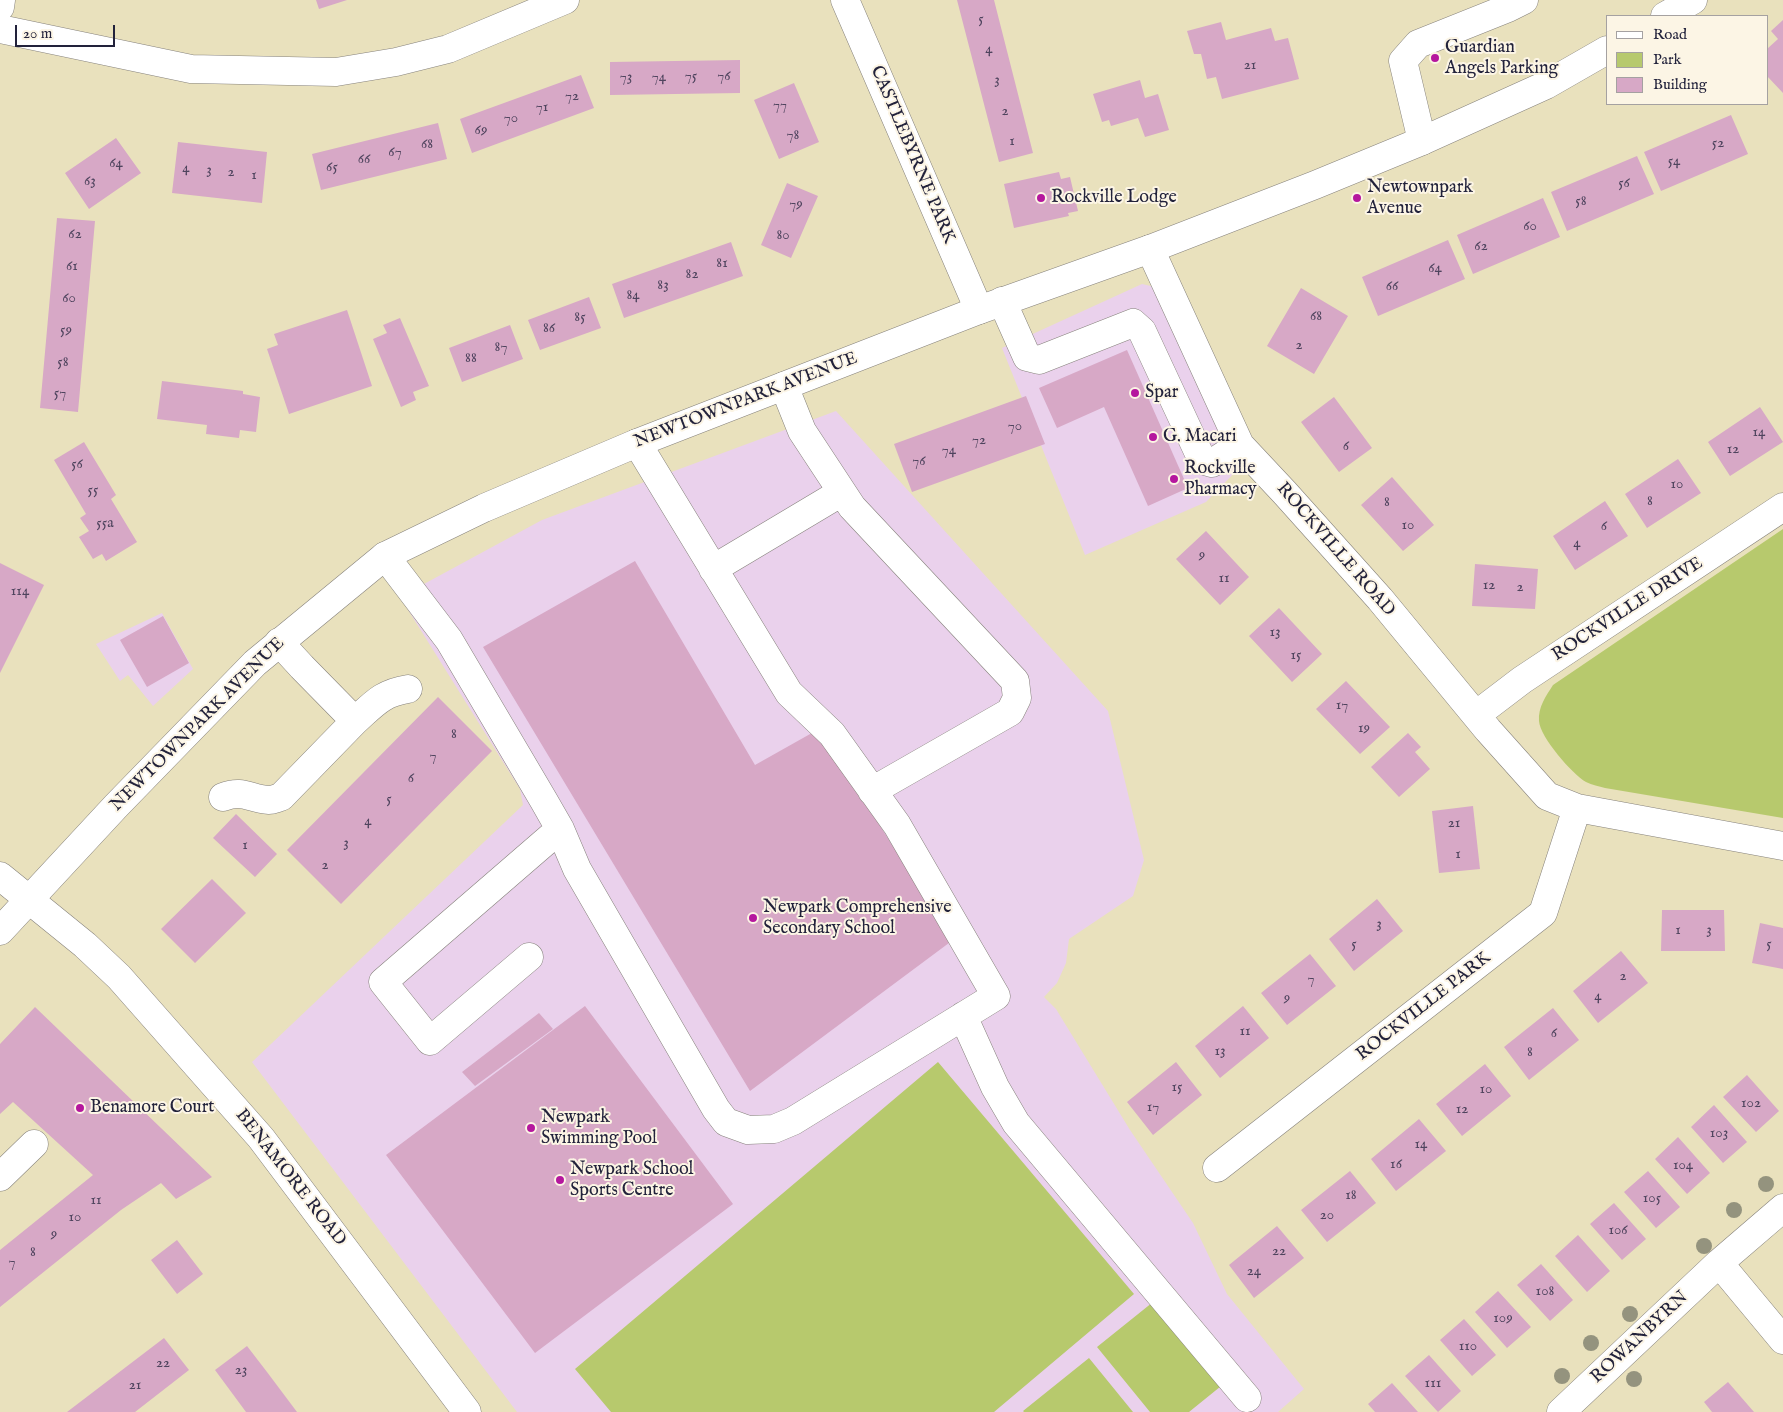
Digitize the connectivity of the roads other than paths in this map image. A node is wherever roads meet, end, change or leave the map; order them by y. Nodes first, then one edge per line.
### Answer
1 (1, 0) edge
2 (565, 0) edge
3 (845, 0) edge
4 (1524, 0) edge
5 (1693, 0) edge
6 (0, 6) edge
7 (1667, 15) edge
8 (0, 29) edge
9 (1606, 51) edge
10 (1422, 141) junction
11 (1150, 249) junction
12 (991, 305) junction
13 (784, 386) junction
14 (637, 443) junction
15 (1240, 445) junction
16 (842, 492) junction
17 (1783, 507) edge
18 (385, 556) junction
19 (713, 569) junction
20 (279, 642) junction
21 (408, 689) dead end
22 (1476, 715) junction
23 (356, 721) junction
24 (872, 791) junction
25 (223, 797) dead end
26 (1577, 808) junction
27 (560, 829) junction
28 (1783, 846) edge
29 (0, 876) edge
30 (29, 899) junction
31 (0, 931) edge
32 (529, 957) dead end
33 (963, 1016) junction
34 (34, 1144) dead end
35 (1217, 1168) dead end
36 (0, 1177) edge
37 (1783, 1208) edge
38 (1719, 1263) junction
39 (1783, 1340) edge
40 (1247, 1398) dead end
41 (467, 1412) edge
42 (1561, 1412) edge

1 - 6 street
2 - 8 street
3 - 12 street, CASTLEBYRNE PARK
4 - 10 street
5 - 7 street
9 - 10 street, NEWTOWNPARK AVENUE
10 - 11 street, NEWTOWNPARK AVENUE
11 - 12 street, NEWTOWNPARK AVENUE
11 - 15 street, ROCKVILLE ROAD
12 - 13 street, NEWTOWNPARK AVENUE
12 - 15 street, CASTLEBYRNE PARK
13 - 14 street, NEWTOWNPARK AVENUE
13 - 16 street
14 - 18 street, NEWTOWNPARK AVENUE
14 - 19 street
15 - 22 street, ROCKVILLE ROAD
16 - 19 street
16 - 24 street
17 - 22 street, ROCKVILLE DRIVE
18 - 20 street, NEWTOWNPARK AVENUE
18 - 27 street
19 - 24 street
20 - 23 street
20 - 30 street, NEWTOWNPARK AVENUE
21 - 23 street
22 - 26 street, ROCKVILLE ROAD
23 - 25 street
24 - 33 street
26 - 28 street, ROCKVILLE ROAD
26 - 35 street, ROCKVILLE PARK
27 - 32 street
27 - 33 street
29 - 30 street, BENAMORE ROAD
30 - 31 street, NEWTOWNPARK AVENUE
30 - 41 street, BENAMORE ROAD
33 - 40 street
34 - 36 street
37 - 38 street, ROWANBYRN
38 - 39 street
38 - 42 street, ROWANBYRN

